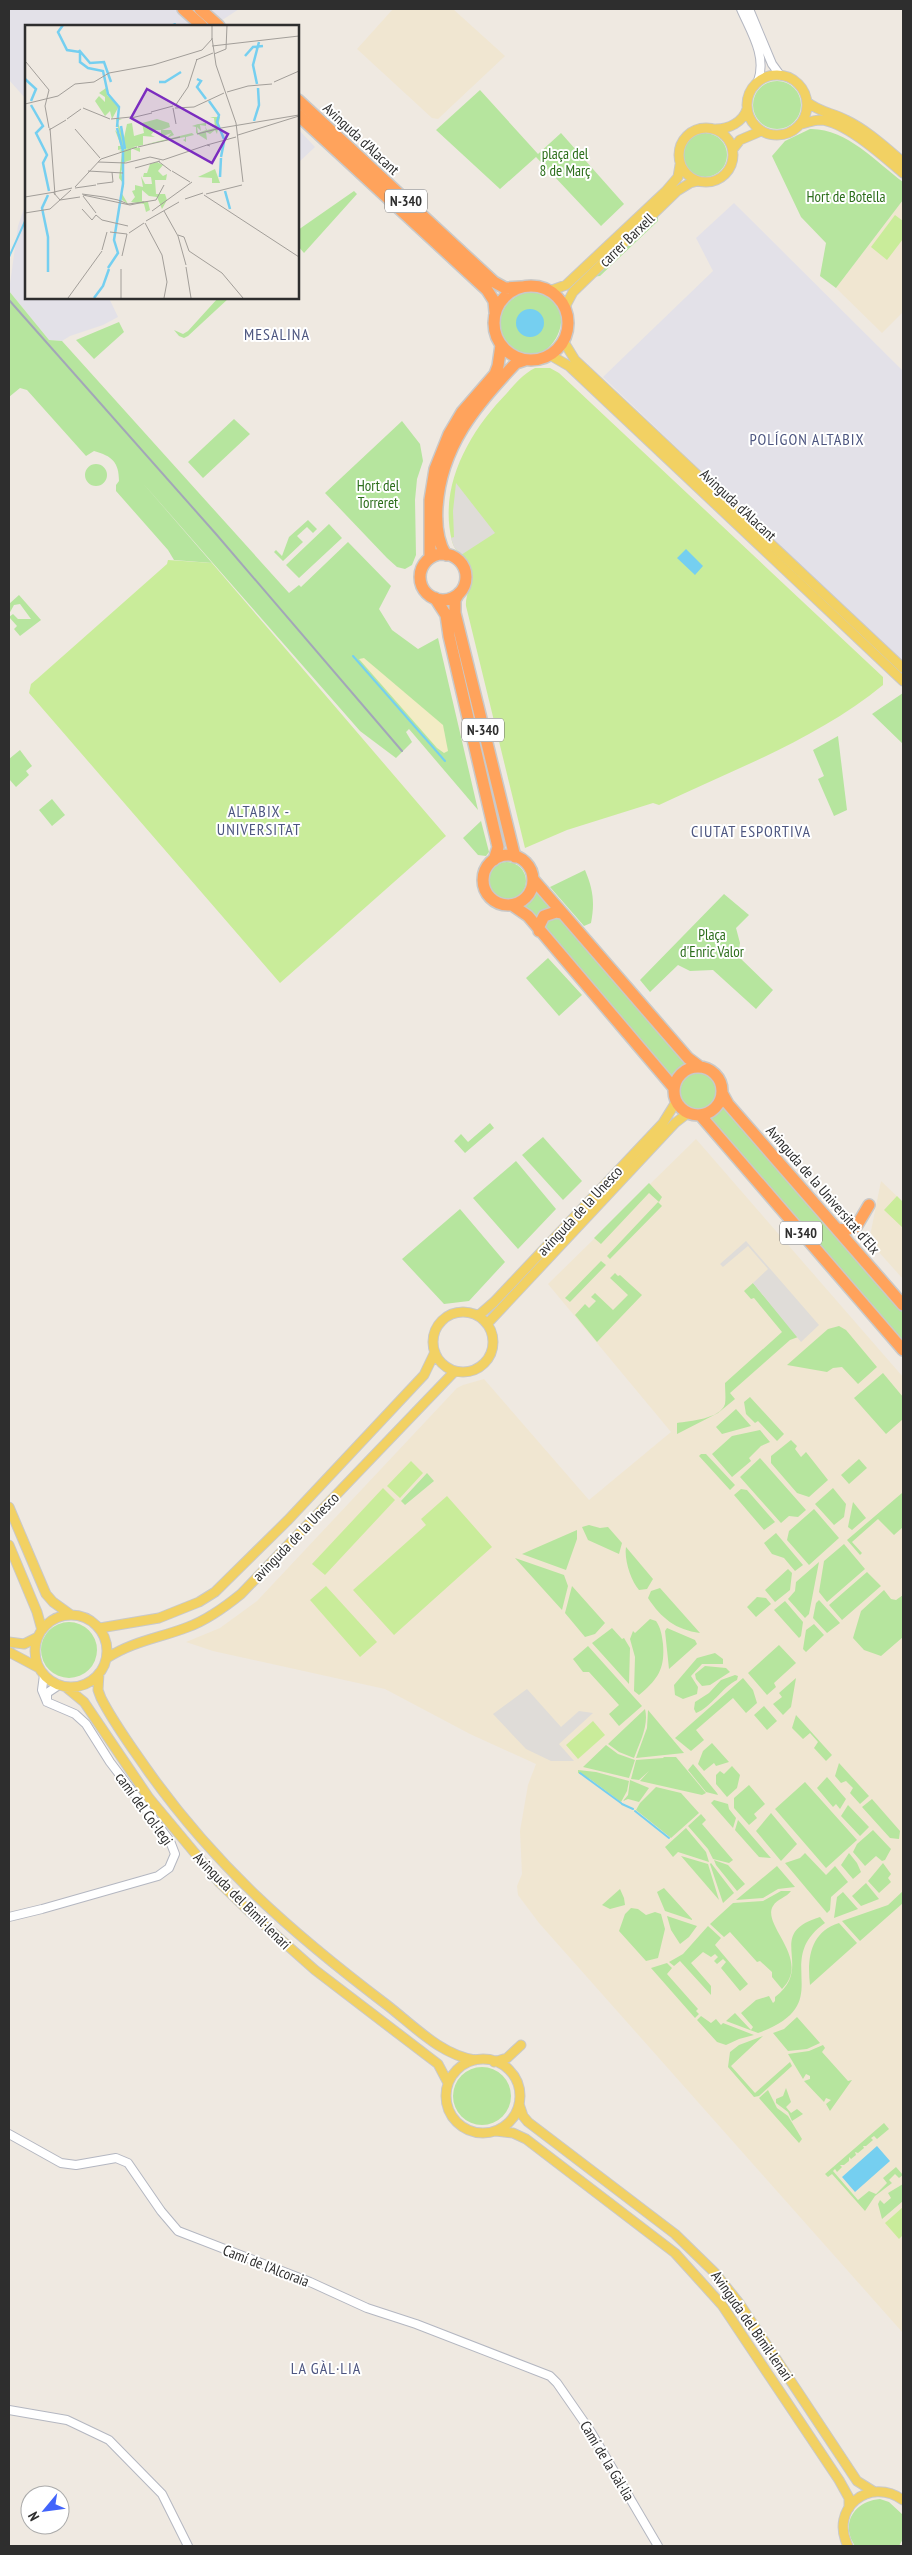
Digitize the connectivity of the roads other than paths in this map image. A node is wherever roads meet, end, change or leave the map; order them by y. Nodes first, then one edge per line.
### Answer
1 (200, 9) edge
2 (741, 9) edge
3 (749, 9) edge
4 (184, 10) edge
5 (211, 24) edge
6 (780, 75) junction
7 (758, 81) junction
8 (299, 101) edge
9 (807, 102) junction
10 (747, 109) junction
11 (299, 116) edge
12 (800, 124) junction
13 (716, 129) junction
14 (761, 131) junction
15 (732, 149) junction
16 (903, 162) edge
17 (680, 165) junction
18 (903, 173) edge
19 (698, 181) junction
20 (521, 287) junction
21 (549, 290) junction
22 (564, 307) junction
23 (495, 312) junction
24 (564, 342) junction
25 (501, 345) junction
26 (550, 355) junction
27 (525, 360) junction
28 (446, 555) junction
29 (430, 558) junction
30 (459, 593) junction
31 (435, 598) junction
32 (903, 668) edge
33 (903, 681) edge
34 (515, 857) junction
35 (494, 860) junction
36 (533, 880) junction
37 (512, 905) junction
38 (562, 913) junction
39 (539, 932) junction
40 (700, 1067) junction
41 (674, 1088) junction
42 (722, 1093) junction
43 (676, 1102) junction
44 (694, 1114) junction
45 (868, 1205) dead end
46 (837, 1229) junction
47 (903, 1305) edge
48 (478, 1316) junction
49 (487, 1324) junction
50 (903, 1350) edge
51 (435, 1352) junction
52 (455, 1371) junction
53 (9, 1508) edge
54 (9, 1545) edge
55 (71, 1614) junction
56 (100, 1628) junction
57 (40, 1633) junction
58 (9, 1642) edge
59 (9, 1652) edge
60 (107, 1658) junction
61 (41, 1671) junction
62 (99, 1673) junction
63 (63, 1687) junction
64 (47, 1702) junction
65 (9, 1917) edge
66 (521, 2045) dead end
67 (475, 2060) junction
68 (494, 2062) junction
69 (448, 2083) junction
70 (519, 2104) junction
71 (496, 2131) junction
72 (9, 2134) edge
73 (553, 2378) joint
74 (9, 2410) edge
75 (873, 2492) junction
76 (903, 2500) edge
77 (849, 2508) junction
78 (847, 2545) edge
79 (188, 2546) edge
80 (658, 2546) edge

1 - 5 highway
2 - 7 street
3 - 6 street
4 - 5 highway
6 - 7 main road
6 - 9 main road
7 - 10 main road
8 - 20 highway, Avinguda d'Alacant / N-340
9 - 12 main road
9 - 16 main road
10 - 13 main road
10 - 14 main road
11 - 23 highway, Avinguda d'Alacant / N-340
12 - 14 main road
12 - 18 main road
13 - 15 main road
13 - 17 main road
14 - 15 main road
15 - 19 main road
17 - 19 main road
17 - 21 main road, carrer Barxell
19 - 22 main road, carrer Barxell
20 - 21 highway, N-340
20 - 23 highway
21 - 22 highway
22 - 24 highway
23 - 25 highway, N-340
24 - 26 highway
24 - 32 main road, Avinguda d'Alacant
25 - 27 highway
25 - 29 highway, N-340
26 - 27 highway
26 - 33 main road, Avinguda d'Alacant
27 - 28 highway
28 - 29 highway
28 - 30 highway, N-340
29 - 31 highway, N-340
30 - 31 highway
30 - 34 highway, N-340
31 - 35 highway, N-340
34 - 35 highway
34 - 36 highway, N-340
35 - 37 highway, N-340
36 - 37 highway
36 - 38 highway, N-340
37 - 39 highway, N-340
38 - 39 highway
38 - 40 highway, N-340
39 - 41 highway, N-340
40 - 41 highway
40 - 42 highway, N-340
41 - 43 highway
42 - 44 highway
42 - 46 highway, Avinguda de la Universitat d'Elx / N-340
43 - 44 highway, N-340
43 - 48 main road, avinguda de la Unesco
44 - 49 main road, avinguda de la Unesco
44 - 50 highway, N-340
45 - 46 highway
46 - 47 highway, Avinguda de la Universitat d'Elx / N-340
48 - 49 main road
48 - 51 main road
49 - 52 main road
51 - 52 main road
51 - 56 main road, avinguda de la Unesco
52 - 60 main road, avinguda de la Unesco
53 - 55 main road
54 - 57 main road
55 - 56 main road
55 - 57 main road
56 - 60 main road
57 - 58 main road
57 - 61 main road
59 - 61 main road
60 - 62 main road
61 - 63 main road
61 - 64 street
62 - 63 main road
62 - 67 main road, Avinguda del Bimil·lenari
63 - 64 street
63 - 69 main road, Avinguda del Bimil·lenari
64 - 65 street, camí del Col·legi
66 - 68 main road
67 - 68 main road
67 - 69 main road
68 - 70 main road
69 - 71 main road
70 - 71 main road
70 - 75 main road, Avinguda del Bimil·lenari
71 - 77 main road, Avinguda del Bimil·lenari
72 - 73 street, Camí de l'Alcoraia
73 - 80 street, Camí de la Gàl·lia
74 - 79 street
75 - 76 main road
75 - 77 main road
77 - 78 main road

